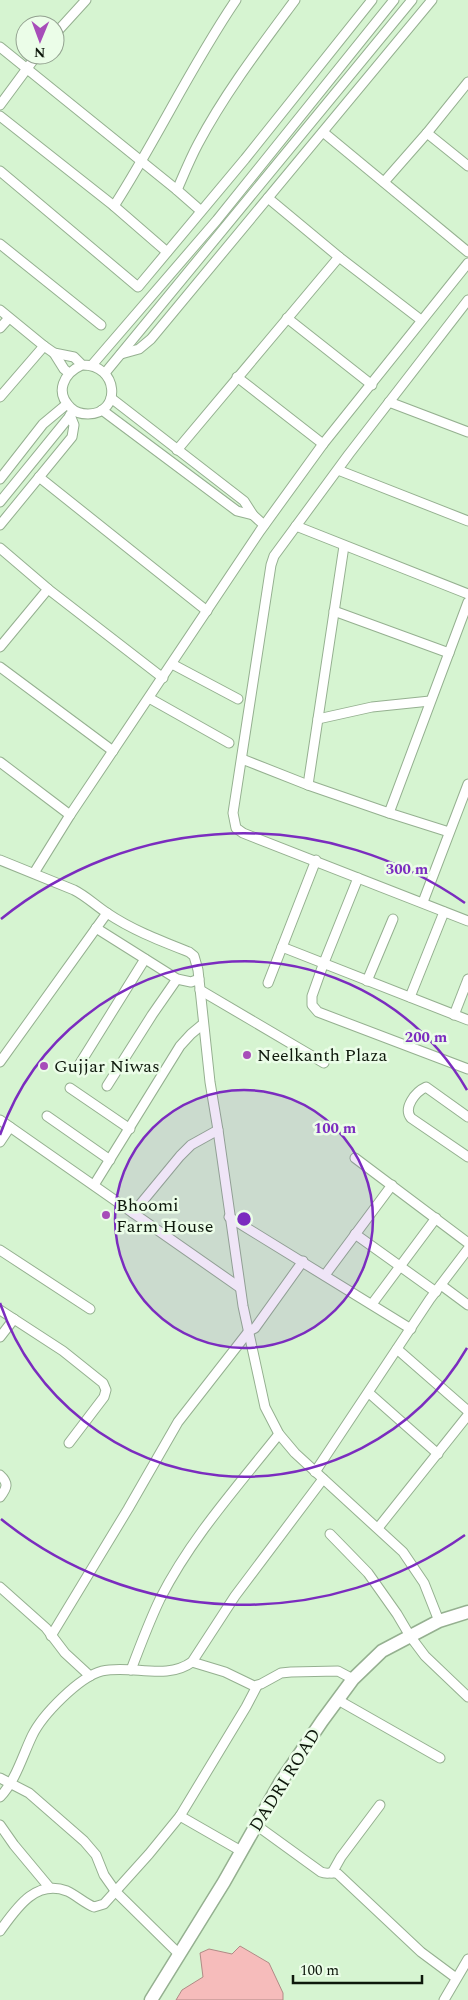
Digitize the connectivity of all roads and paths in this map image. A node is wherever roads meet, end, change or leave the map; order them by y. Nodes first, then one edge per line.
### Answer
1 (86, 0) edge
2 (236, 0) edge
3 (295, 0) edge
4 (372, 0) edge
5 (394, 0) edge
6 (412, 0) edge
7 (432, 0) edge
8 (65, 23) edge
9 (0, 47) edge
10 (29, 65) edge
11 (26, 68) junction
12 (468, 83) edge
13 (0, 105) edge
14 (0, 116) edge
15 (322, 132) junction
16 (427, 133) junction
17 (142, 162) junction
18 (468, 166) edge
19 (0, 172) edge
20 (384, 182) junction
21 (177, 190) junction
22 (268, 198) junction
23 (114, 206) junction
24 (201, 211) junction
25 (0, 244) edge
26 (168, 252) junction
27 (468, 252) edge
28 (339, 257) junction
29 (468, 263) edge
30 (468, 300) edge
31 (0, 310) edge
32 (9, 318) junction
33 (287, 318) junction
34 (421, 320) junction
35 (101, 325) dead end
36 (0, 328) edge
37 (44, 346) junction
38 (54, 353) junction
39 (121, 354) junction
40 (82, 365) junction
41 (92, 365) junction
42 (69, 373) junction
43 (105, 373) junction
44 (237, 377) junction
45 (372, 385) junction
46 (0, 397) edge
47 (111, 398) junction
48 (389, 402) junction
49 (70, 410) junction
50 (102, 410) junction
51 (468, 432) edge
52 (324, 444) junction
53 (177, 450) junction
54 (338, 470) junction
55 (39, 477) junction
56 (0, 479) edge
57 (0, 502) edge
58 (253, 515) junction
59 (468, 521) edge
60 (0, 525) edge
61 (264, 525) junction
62 (296, 526) junction
63 (344, 546) junction
64 (0, 548) edge
65 (48, 589) junction
66 (468, 594) edge
67 (468, 602) edge
68 (207, 610) junction
69 (334, 611) junction
70 (0, 647) edge
71 (449, 653) junction
72 (172, 664) junction
73 (0, 667) edge
74 (163, 678) junction
75 (149, 698) junction
76 (238, 699) dead end
77 (430, 701) junction
78 (318, 719) junction
79 (229, 743) dead end
80 (113, 751) junction
81 (242, 759) junction
82 (0, 762) edge
83 (468, 784) edge
84 (308, 785) junction
85 (389, 813) junction
86 (70, 815) junction
87 (449, 832) junction
88 (0, 860) edge
89 (316, 860) junction
90 (34, 873) junction
91 (358, 878) junction
92 (423, 902) junction
93 (444, 912) junction
94 (107, 913) junction
95 (393, 919) dead end
96 (468, 921) edge
97 (96, 928) junction
98 (282, 947) junction
99 (145, 959) junction
100 (323, 964) junction
101 (177, 978) junction
102 (199, 979) junction
103 (468, 979) edge
104 (367, 981) junction
105 (268, 983) dead end
106 (200, 990) junction
107 (410, 997) junction
108 (454, 1015) junction
109 (468, 1020) edge
110 (203, 1024) junction
111 (0, 1062) edge
112 (324, 1063) dead end
113 (79, 1065) dead end
114 (468, 1069) edge
115 (107, 1086) dead end
116 (70, 1088) dead end
117 (47, 1116) dead end
118 (468, 1117) edge
119 (0, 1120) edge
120 (10, 1127) junction
121 (130, 1129) junction
122 (218, 1130) junction
123 (0, 1142) edge
124 (468, 1157) edge
125 (355, 1158) dead end
126 (110, 1160) junction
127 (94, 1185) junction
128 (392, 1185) junction
129 (133, 1213) junction
130 (229, 1217) junction
131 (436, 1218) junction
132 (355, 1234) junction
133 (468, 1243) edge
134 (468, 1249) edge
135 (0, 1250) edge
136 (303, 1261) junction
137 (400, 1266) junction
138 (325, 1275) junction
139 (239, 1287) junction
140 (438, 1288) junction
141 (372, 1304) junction
142 (468, 1306) edge
143 (90, 1309) dead end
144 (0, 1310) edge
145 (14, 1319) junction
146 (411, 1328) junction
147 (249, 1331) junction
148 (0, 1337) edge
149 (397, 1349) junction
150 (369, 1393) junction
151 (468, 1411) edge
152 (468, 1415) edge
153 (280, 1434) junction
154 (69, 1443) dead end
155 (438, 1454) junction
156 (315, 1472) junction
157 (0, 1475) edge
158 (323, 1478) junction
159 (0, 1497) edge
160 (378, 1528) junction
161 (330, 1534) dead end
162 (0, 1587) edge
163 (468, 1612) edge
164 (439, 1621) junction
165 (51, 1636) junction
166 (410, 1636) junction
167 (192, 1662) junction
168 (131, 1670) junction
169 (90, 1676) junction
170 (353, 1679) junction
171 (256, 1686) junction
172 (468, 1697) edge
173 (338, 1700) junction
174 (440, 1758) dead end
175 (0, 1778) edge
176 (10, 1783) junction
177 (0, 1797) edge
178 (380, 1805) dead end
179 (180, 1816) junction
180 (0, 1825) edge
181 (256, 1825) junction
182 (241, 1851) junction
183 (332, 1873) junction
184 (49, 1887) junction
185 (116, 1892) junction
186 (0, 1931) edge
187 (179, 1954) junction
188 (468, 1959) edge
189 (456, 1978) junction
190 (151, 2000) edge
191 (444, 2000) edge

1 - 8 street
2 - 17 street
3 - 21 street
4 - 24 street
5 - 41 street
6 - 39 street
7 - 15 street
9 - 11 street
10 - 11 street
11 - 13 street
11 - 17 street
12 - 16 street
14 - 23 street
15 - 20 street
15 - 22 street
16 - 18 street
16 - 20 street
17 - 21 street
17 - 23 street
19 - 26 street
20 - 27 street
21 - 24 street
22 - 28 street
22 - 39 street
23 - 26 street
24 - 26 street
25 - 35 street
28 - 33 street
28 - 34 street
29 - 34 street
30 - 48 street
31 - 32 street
32 - 36 street
32 - 37 street
33 - 44 street
33 - 45 street
34 - 45 street
37 - 38 street
37 - 46 street
38 - 40 street
38 - 42 street
39 - 43 street
40 - 41 street
40 - 42 street
41 - 43 street
42 - 49 street
43 - 47 street
44 - 52 street
44 - 53 street
45 - 52 street
47 - 50 street
47 - 53 street
48 - 51 street
48 - 54 street
49 - 50 street
49 - 55 street
49 - 56 street
49 - 57 street
50 - 58 street
52 - 61 street
53 - 58 street
54 - 59 street
54 - 62 street
55 - 60 street
55 - 68 street
58 - 61 street
61 - 68 street
62 - 63 street
62 - 81 street
63 - 66 street
63 - 69 street
64 - 65 street
65 - 70 street
65 - 74 street
67 - 71 street
68 - 72 street
69 - 71 street
69 - 78 street
71 - 77 street
72 - 74 street
72 - 76 street
73 - 80 street
74 - 75 street
75 - 79 street
75 - 80 street
77 - 78 street
77 - 85 street
78 - 84 street
80 - 86 street
81 - 84 street
81 - 89 street
82 - 86 street
83 - 87 street
84 - 85 street
85 - 87 street
86 - 90 street
87 - 92 street
88 - 90 street
89 - 91 street
89 - 98 street
90 - 94 street
91 - 92 street
91 - 100 street
92 - 93 street
93 - 96 street
93 - 107 street
94 - 97 street
94 - 102 street
95 - 104 street
97 - 99 street
97 - 111 street
98 - 100 street
98 - 105 street
99 - 101 street
99 - 113 street
100 - 104 street
100 - 114 street
101 - 102 street
101 - 115 street
102 - 106 street
103 - 108 street
104 - 107 street
106 - 110 street
106 - 112 street
107 - 108 street
108 - 109 street
110 - 121 street
110 - 122 street
116 - 121 street
117 - 126 street
118 - 124 street
119 - 120 street
120 - 123 street
120 - 127 street
121 - 126 street
122 - 129 street
122 - 130 street
125 - 128 street
126 - 127 street
127 - 129 street
128 - 131 street
128 - 132 street
129 - 139 street
130 - 136 street
130 - 139 street
131 - 133 street
131 - 137 street
132 - 137 street
132 - 138 street
134 - 140 street
135 - 143 street
136 - 138 street
136 - 147 street
137 - 140 street
137 - 141 street
138 - 141 street
139 - 147 street
140 - 142 street
140 - 146 street
141 - 146 street
144 - 145 street
145 - 148 street
145 - 154 street
146 - 149 street
147 - 153 street
147 - 165 street
149 - 150 street
149 - 151 street
150 - 155 street
150 - 156 street
152 - 155 street
153 - 156 street
153 - 168 street
155 - 160 street
156 - 158 street
157 - 159 street
158 - 160 street
158 - 167 street
160 - 164 street
161 - 166 street
162 - 165 street
163 - 164 main road, DADRI ROAD
164 - 166 main road, DADRI ROAD
165 - 169 street
166 - 170 main road, DADRI ROAD
166 - 172 street
167 - 168 street
167 - 171 street
168 - 169 street
169 - 176 street
170 - 171 street
170 - 173 main road, DADRI ROAD
171 - 179 street
173 - 174 street
173 - 181 main road, DADRI ROAD
175 - 176 street
176 - 177 street
176 - 185 street
178 - 183 street
179 - 182 street
179 - 185 street
180 - 184 street
181 - 182 main road, DADRI ROAD
181 - 183 street
182 - 187 main road, DADRI ROAD
183 - 189 street
184 - 185 street
184 - 186 street
185 - 187 street
187 - 190 main road, DADRI ROAD
188 - 189 street
189 - 191 street

